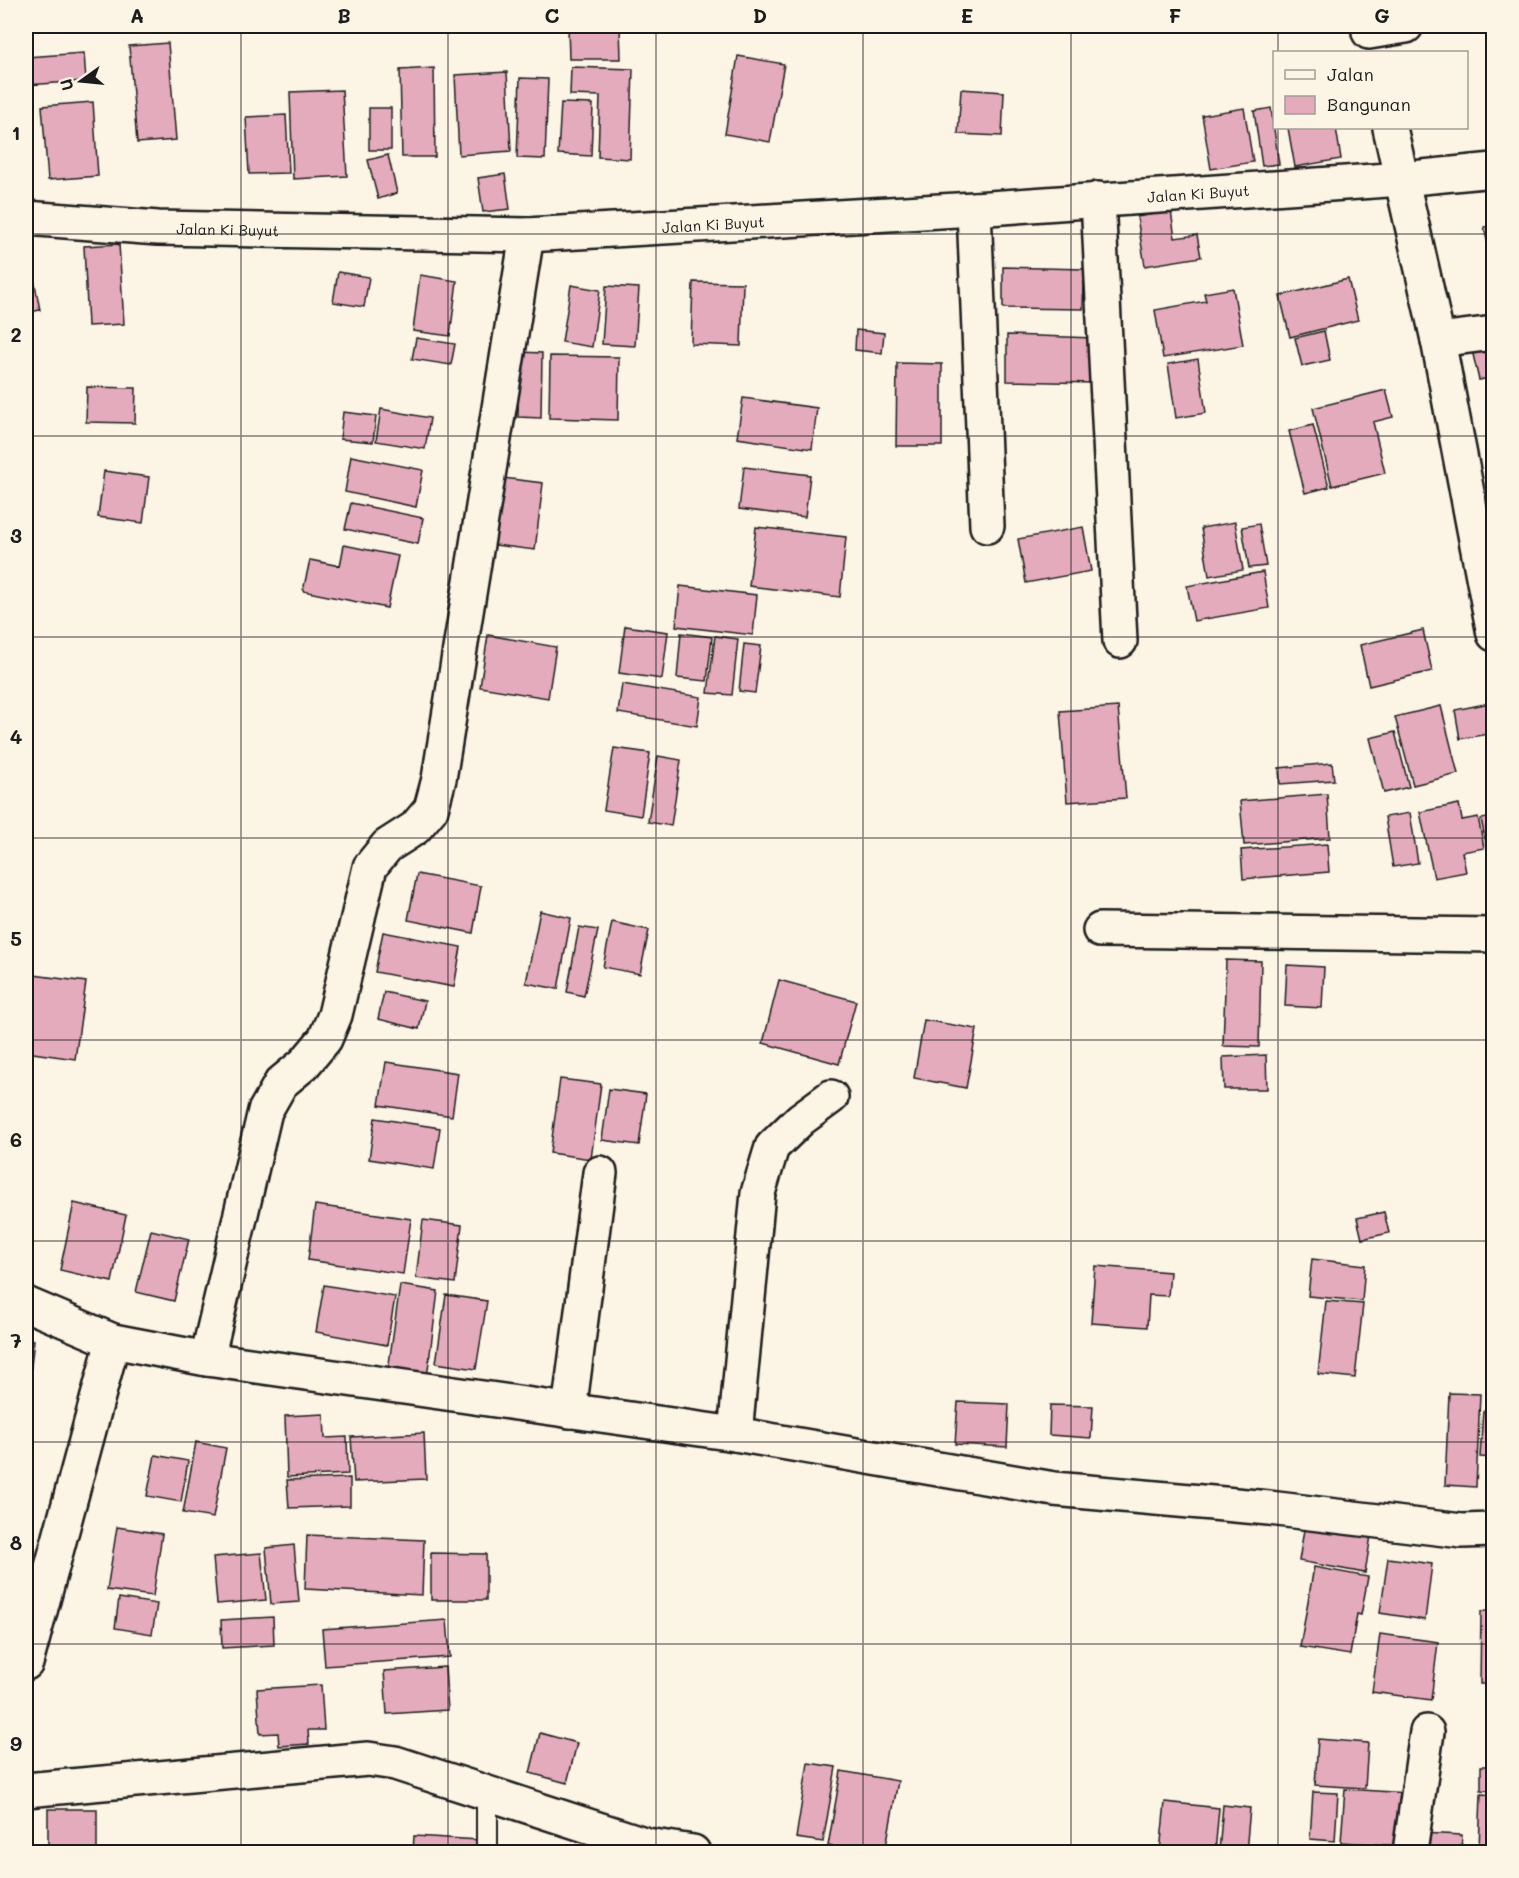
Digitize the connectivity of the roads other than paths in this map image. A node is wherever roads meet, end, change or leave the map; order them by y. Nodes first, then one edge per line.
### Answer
1 (1406, 26) edge
2 (1370, 37) edge
3 (1390, 129) edge
4 (1494, 170) edge
5 (1402, 179) junction
6 (1098, 199) junction
7 (974, 209) junction
8 (26, 218) edge
9 (527, 235) junction
10 (1494, 333) edge
11 (1438, 340) junction
12 (987, 526) dead end
13 (1494, 634) edge
14 (1120, 640) dead end
15 (1100, 930) dead end
16 (1494, 934) edge
17 (831, 1097) dead end
18 (600, 1173) dead end
19 (26, 1304) edge
20 (113, 1341) junction
21 (207, 1359) junction
22 (569, 1411) junction
23 (735, 1434) junction
24 (1494, 1530) edge
25 (26, 1663) edge
26 (1427, 1732) dead end
27 (26, 1790) edge
28 (487, 1793) junction
29 (487, 1852) edge
30 (693, 1852) edge
31 (1410, 1852) edge

1 - 2 street
3 - 5 street
4 - 5 street, Jalan Ki Buyut
5 - 6 street, Jalan Ki Buyut
5 - 11 street
6 - 7 street, Jalan Ki Buyut
6 - 14 street
7 - 9 street, Jalan Ki Buyut
7 - 12 street
8 - 9 street, Jalan Ki Buyut
9 - 21 street
10 - 11 street
11 - 13 street
15 - 16 street
17 - 23 street
18 - 22 street
19 - 20 street
20 - 21 street
20 - 25 street
21 - 22 street
22 - 23 street
23 - 24 street
26 - 31 street
27 - 28 street
28 - 29 lane
28 - 30 street

